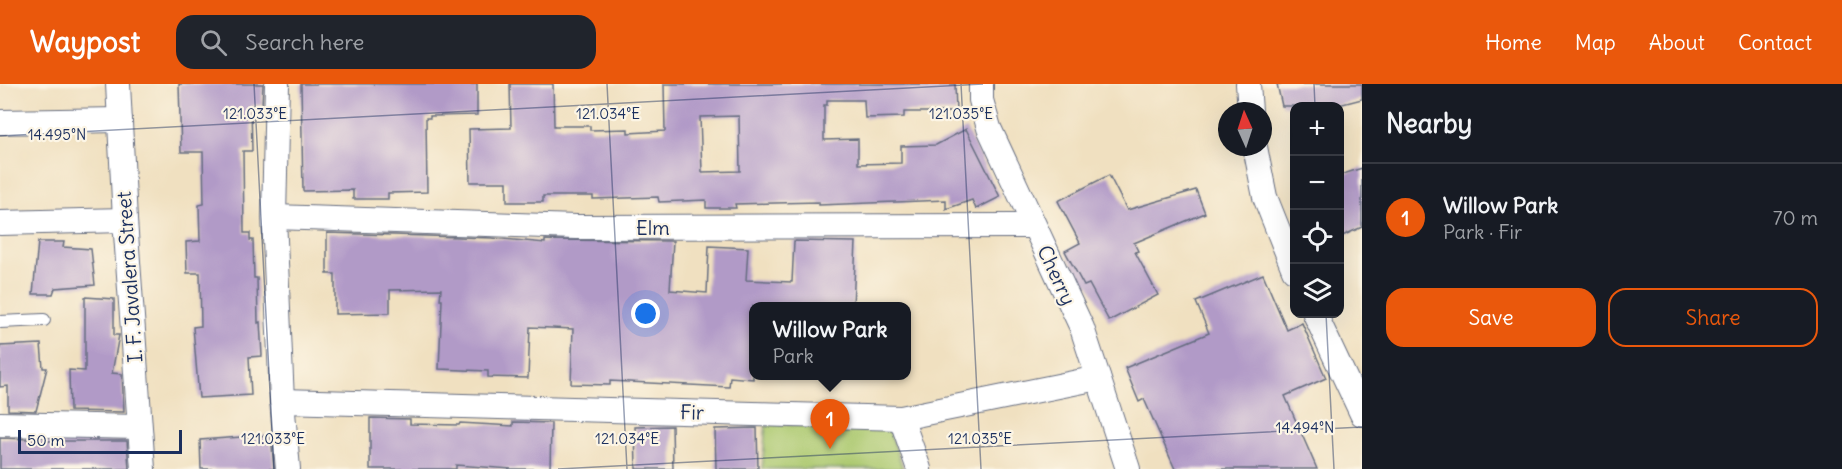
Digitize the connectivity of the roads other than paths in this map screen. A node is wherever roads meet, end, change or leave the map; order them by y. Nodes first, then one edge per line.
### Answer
1 (118, 84) edge
2 (277, 84) edge
3 (981, 84) edge
4 (1248, 84) edge
5 (1249, 102) edge
6 (120, 120) junction
7 (0, 122) edge
8 (1257, 156) edge
9 (274, 217) junction
10 (125, 220) junction
11 (0, 223) edge
12 (1033, 226) junction
13 (1292, 264) edge
14 (1317, 318) edge
15 (44, 320) dead end
16 (0, 322) edge
17 (1098, 378) junction
18 (282, 402) junction
19 (1362, 414) edge
20 (901, 418) junction
21 (0, 424) edge
22 (139, 427) junction
23 (143, 469) edge
24 (288, 469) edge
25 (919, 469) edge
26 (1128, 469) edge

1 - 6 street, I. F. Javalera Street
2 - 9 street
3 - 12 street, Cherry
4 - 5 street
6 - 7 street
6 - 10 street, I. F. Javalera Street
8 - 13 street
9 - 12 street, Elm
9 - 18 street
10 - 11 street
10 - 22 street, I. F. Javalera Street
12 - 17 street, Cherry
14 - 19 street
15 - 16 lane
17 - 20 street, Fir
17 - 26 street, Cherry
18 - 20 street, Fir
18 - 24 street
20 - 25 street
21 - 22 street
22 - 23 street, I. F. Javalera Street

